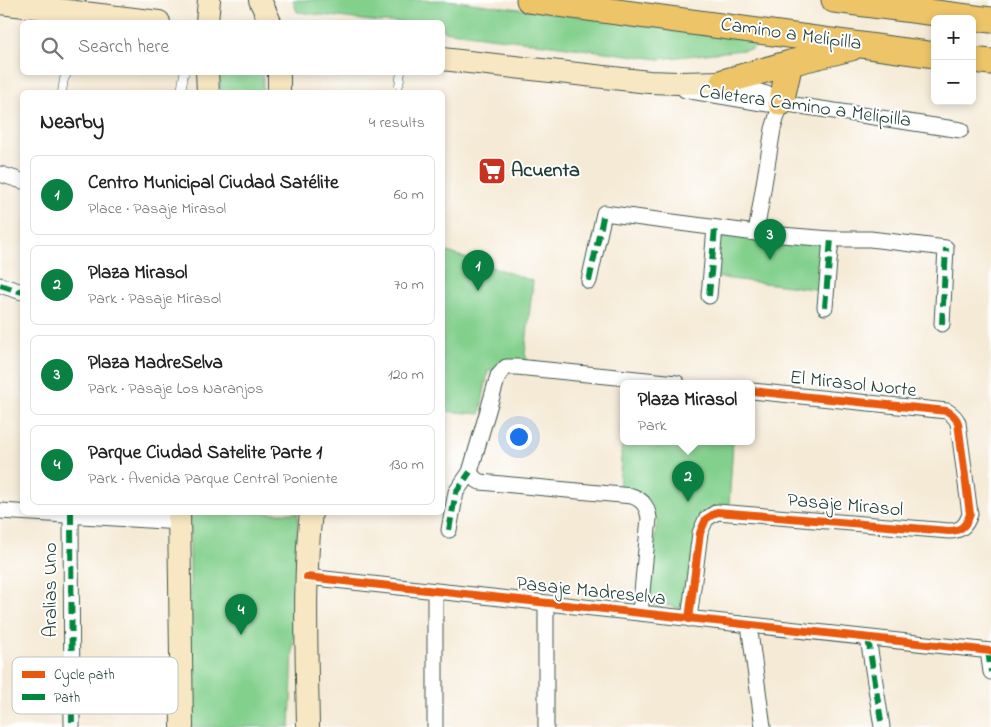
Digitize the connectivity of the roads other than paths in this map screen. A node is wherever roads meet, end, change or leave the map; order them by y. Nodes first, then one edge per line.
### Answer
1 (209, 0) edge
2 (260, 0) edge
3 (529, 0) edge
4 (834, 0) edge
5 (0, 3) edge
6 (82, 18) edge
7 (120, 20) edge
8 (207, 20) edge
9 (269, 20) edge
10 (991, 20) edge
11 (864, 44) junction
12 (931, 53) edge
13 (445, 59) edge
14 (976, 60) edge
15 (991, 62) edge
16 (790, 63) junction
17 (66, 75) edge
18 (184, 75) edge
19 (207, 75) edge
20 (279, 75) edge
21 (401, 75) edge
22 (649, 82) junction
23 (723, 82) junction
24 (400, 85) dead end
25 (62, 90) edge
26 (181, 90) edge
27 (208, 90) edge
28 (279, 90) edge
29 (780, 103) junction
30 (961, 130) dead end
31 (0, 174) edge
32 (20, 180) edge
33 (715, 228) junction
34 (756, 233) junction
35 (831, 239) junction
36 (589, 281) dead end
37 (0, 286) edge
38 (20, 291) edge
39 (709, 296) dead end
40 (825, 307) dead end
41 (942, 324) dead end
42 (647, 380) edge
43 (755, 391) edge
44 (950, 413) joint
45 (470, 472) junction
46 (0, 512) edge
47 (20, 513) edge
48 (71, 515) edge
49 (107, 515) edge
50 (312, 515) edge
51 (179, 517) edge
52 (449, 530) dead end
53 (307, 577) junction
54 (435, 591) junction
55 (546, 603) junction
56 (640, 613) junction
57 (689, 618) junction
58 (749, 625) junction
59 (868, 638) junction
60 (989, 651) edge
61 (72, 657) edge
62 (991, 672) edge
63 (72, 714) edge
64 (72, 727) edge
65 (182, 727) edge
66 (308, 727) edge
67 (435, 727) edge
68 (546, 727) edge
69 (763, 727) edge
70 (882, 727) edge

1 - 8 street
2 - 9 street
3 - 11 main road, Camino a Melipilla
4 - 10 main road, Camino a Melipilla
5 - 6 street
6 - 7 street
11 - 12 main road, Camino a Melipilla
11 - 16 main road
13 - 22 street, Caletera Camino a Melipilla
14 - 15 main road
16 - 23 main road
16 - 29 main road
17 - 25 lane
18 - 26 lane
19 - 27 street
20 - 28 street
21 - 24 lane
22 - 23 street, Caletera Camino a Melipilla
22 - 29 street, Caletera Camino a Melipilla
23 - 29 street
29 - 30 street, Caletera Camino a Melipilla
29 - 34 street
31 - 32 street
33 - 34 street
33 - 36 street
33 - 39 street
34 - 35 street
35 - 40 street
35 - 41 street
37 - 38 street
42 - 45 street
43 - 44 street, El Mirasol Norte
44 - 57 street, Pasaje Mirasol
45 - 52 street
45 - 56 street
46 - 47 street
48 - 61 street, Aralias Uno
49 - 51 street
50 - 53 street
51 - 65 street
53 - 54 street, Pasaje Madreselva
53 - 66 street
54 - 55 street, Pasaje Madreselva
54 - 67 street
55 - 56 street, Pasaje Madreselva
55 - 68 street
56 - 57 street, Pasaje Madreselva
57 - 58 street, Pasaje Madreselva
58 - 59 street, Pasaje Madreselva
58 - 69 street
59 - 60 street, Pasaje Madreselva
59 - 70 street
60 - 62 street
63 - 64 street, Aralias Uno

